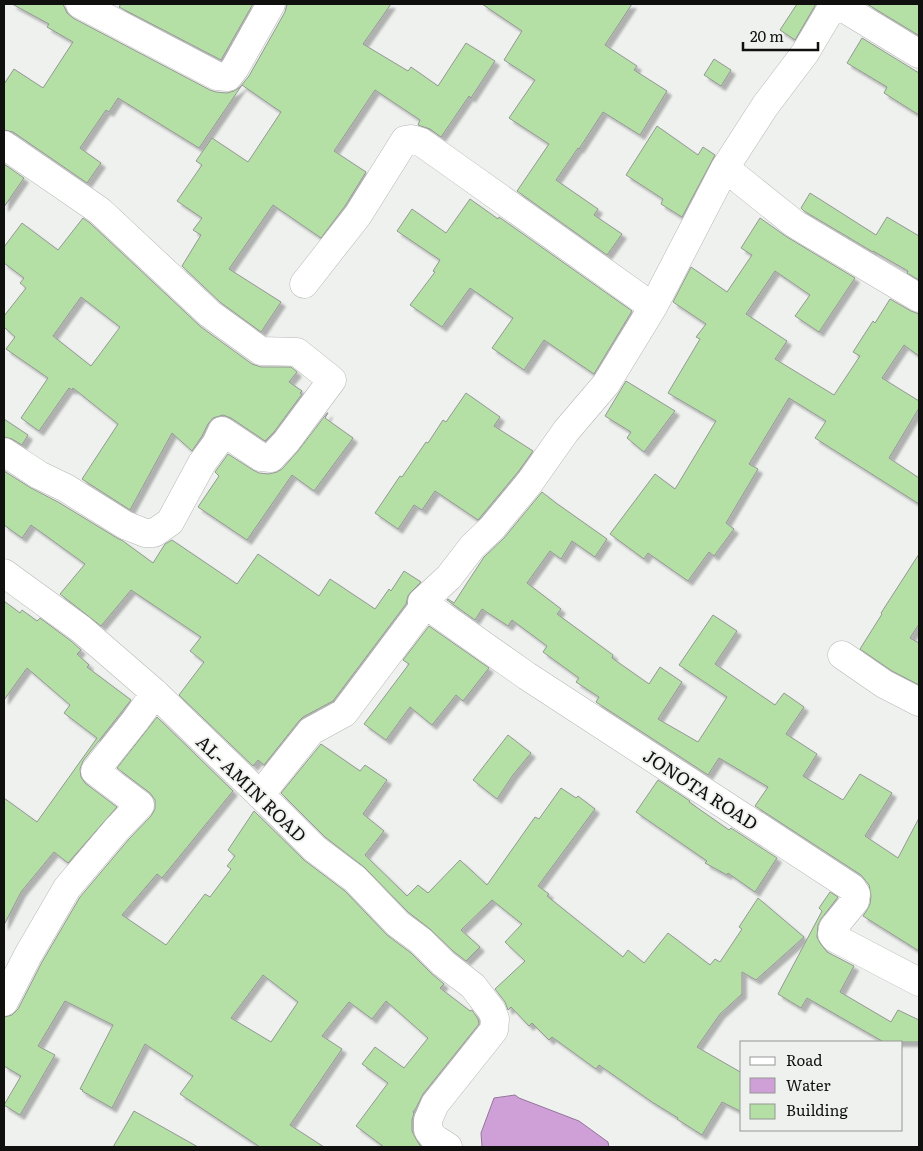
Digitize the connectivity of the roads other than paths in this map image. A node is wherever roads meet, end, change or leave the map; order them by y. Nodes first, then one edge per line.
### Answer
1 (80, 4) edge
2 (271, 4) edge
3 (836, 4) edge
4 (919, 54) edge
5 (4, 145) edge
6 (725, 168) junction
7 (304, 284) dead end
8 (919, 298) edge
9 (653, 307) junction
10 (4, 452) edge
11 (4, 573) edge
12 (422, 602) junction
13 (842, 655) dead end
14 (155, 693) junction
15 (919, 702) edge
16 (260, 795) junction
17 (919, 982) edge
18 (4, 1002) edge
19 (448, 1147) edge

1 - 2 street
3 - 4 street
3 - 6 street
5 - 10 street
6 - 8 street
6 - 9 street
7 - 9 street
9 - 12 street
11 - 14 street, AL- AMIN ROAD
12 - 16 street
12 - 17 street, JONOTA ROAD
13 - 15 street
14 - 16 street, AL- AMIN ROAD
14 - 18 street
16 - 19 street, AL- AMIN ROAD

